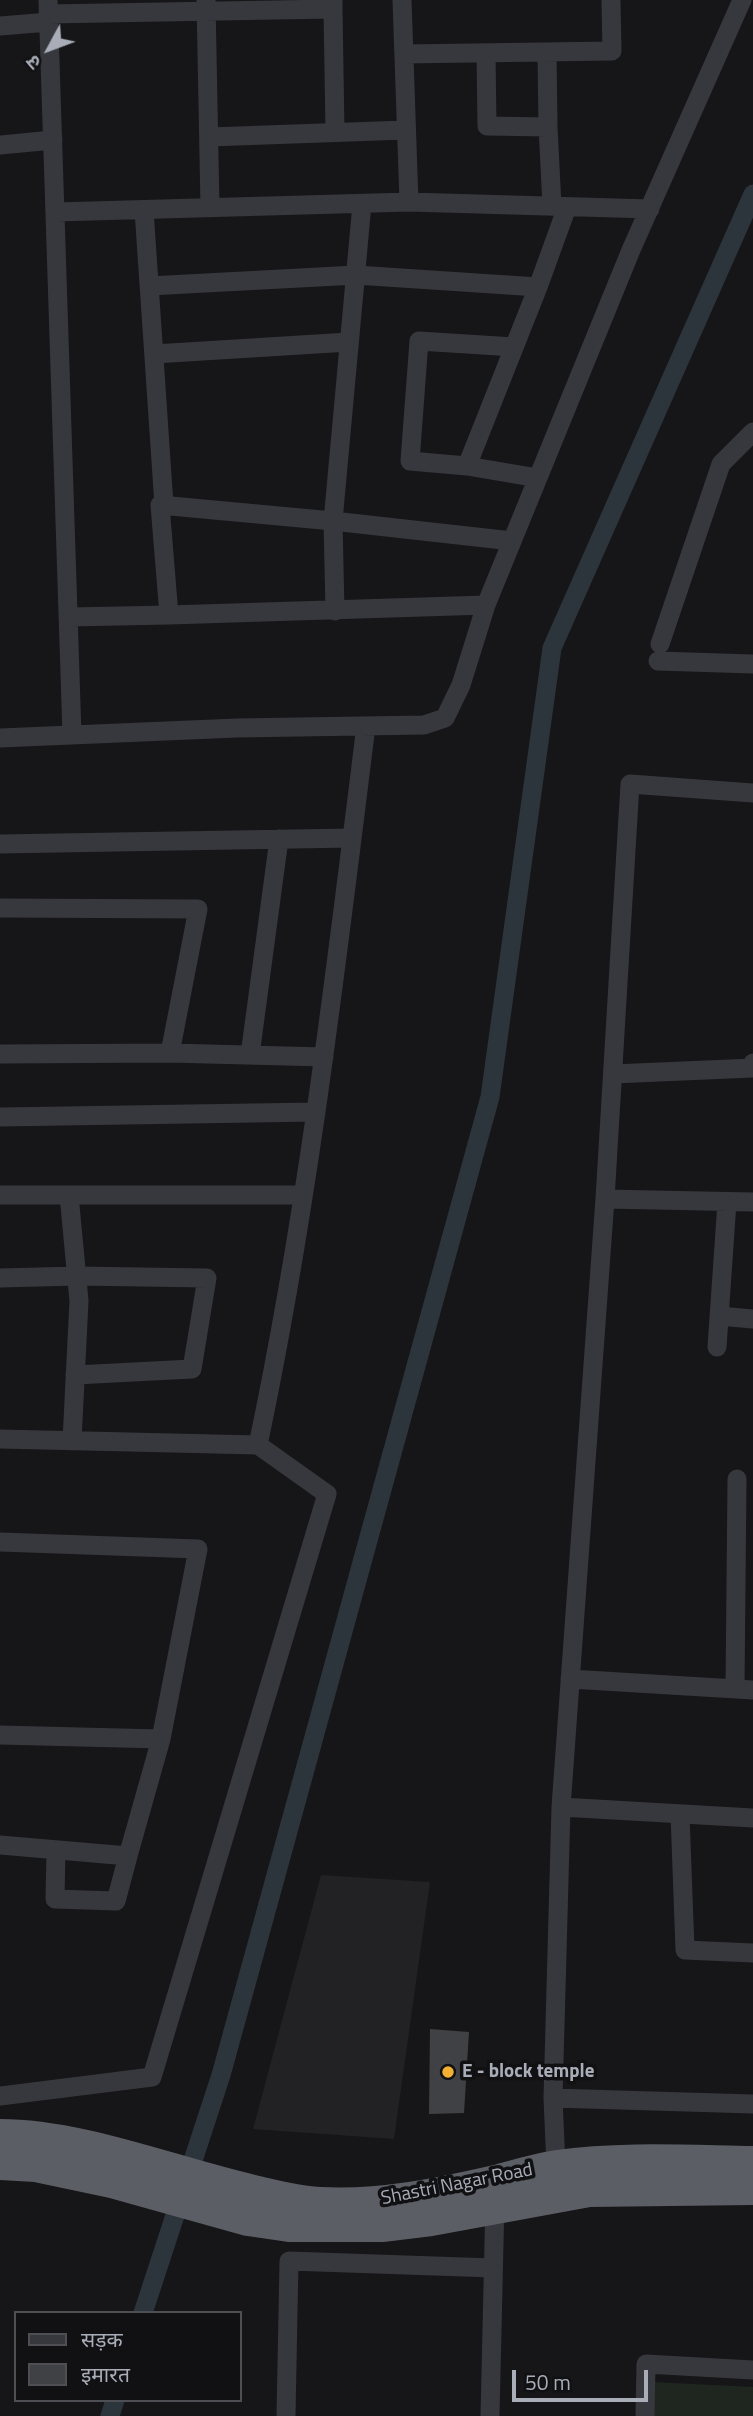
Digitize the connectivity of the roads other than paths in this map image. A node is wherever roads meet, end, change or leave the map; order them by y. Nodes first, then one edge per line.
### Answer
1 (402, 0) edge
2 (611, 0) edge
3 (742, 0) edge
4 (333, 4) edge
5 (206, 6) edge
6 (48, 12) edge
7 (0, 26) edge
8 (547, 52) junction
9 (486, 53) junction
10 (404, 54) junction
11 (548, 127) junction
12 (406, 130) junction
13 (335, 132) junction
14 (209, 137) junction
15 (53, 140) junction
16 (0, 145) edge
17 (409, 202) junction
18 (362, 204) junction
19 (559, 207) junction
20 (210, 208) junction
21 (650, 209) junction
22 (144, 210) junction
23 (55, 212) junction
24 (356, 275) junction
25 (149, 286) junction
26 (538, 287) junction
27 (349, 342) junction
28 (514, 346) junction
29 (154, 354) junction
30 (753, 432) edge
31 (467, 466) junction
32 (538, 478) junction
33 (164, 505) junction
34 (333, 521) junction
35 (512, 541) junction
36 (486, 605) junction
37 (335, 611) junction
38 (169, 615) junction
39 (69, 617) junction
40 (753, 664) edge
41 (366, 726) junction
42 (72, 736) junction
43 (0, 738) edge
44 (753, 793) edge
45 (352, 838) junction
46 (279, 839) junction
47 (0, 844) edge
48 (0, 908) edge
49 (170, 1053) junction
50 (0, 1054) edge
51 (250, 1055) junction
52 (324, 1057) junction
53 (753, 1063) edge
54 (753, 1069) edge
55 (613, 1073) junction
56 (316, 1112) junction
57 (0, 1117) edge
58 (0, 1195) edge
59 (69, 1195) junction
60 (303, 1195) junction
61 (605, 1199) junction
62 (727, 1202) junction
63 (753, 1202) edge
64 (77, 1276) junction
65 (0, 1278) edge
66 (719, 1315) junction
67 (753, 1319) edge
68 (717, 1347) dead end
69 (75, 1375) junction
70 (0, 1439) edge
71 (72, 1441) junction
72 (258, 1446) junction
73 (737, 1479) dead end
74 (0, 1542) edge
75 (570, 1679) junction
76 (744, 1690) edge
77 (0, 1735) edge
78 (161, 1739) junction
79 (561, 1807) junction
80 (680, 1814) junction
81 (753, 1818) edge
82 (0, 1845) edge
83 (56, 1850) junction
84 (128, 1856) junction
85 (753, 1953) edge
86 (0, 2096) edge
87 (553, 2098) junction
88 (753, 2104) edge
89 (0, 2135) edge
90 (753, 2162) edge
91 (0, 2164) edge
92 (121, 2170) junction
93 (558, 2181) junction
94 (753, 2189) edge
95 (495, 2194) junction
96 (494, 2268) junction
97 (753, 2370) edge
98 (286, 2416) edge
99 (490, 2416) edge
100 (645, 2416) edge

1 - 10 street
2 - 8 street
3 - 21 street
4 - 5 street
4 - 13 street
5 - 6 street
5 - 14 street
6 - 7 street
6 - 15 street
8 - 9 street
8 - 11 street
9 - 10 street
9 - 11 street
10 - 12 street
11 - 19 street
12 - 13 street
12 - 17 street
13 - 14 street
14 - 20 street
15 - 16 street
15 - 23 street
17 - 18 street
17 - 19 street
18 - 20 street
18 - 24 street
19 - 21 street
19 - 26 street
20 - 22 street
21 - 32 street
22 - 23 street
22 - 25 street
23 - 39 street
24 - 25 street
24 - 26 street
24 - 27 street
25 - 29 street
26 - 28 street
27 - 29 street
27 - 34 street
28 - 31 street
28 - 31 street
29 - 33 street
30 - 40 street
31 - 32 street
32 - 35 street
33 - 34 street
33 - 38 street
34 - 35 street
34 - 37 street
35 - 36 street
36 - 37 street
36 - 41 street
37 - 38 street
38 - 39 street
39 - 42 street
41 - 42 street
41 - 45 street
42 - 43 street
44 - 55 street
45 - 46 street
45 - 52 street
46 - 47 street
46 - 51 street
48 - 49 street
49 - 50 street
49 - 51 street
51 - 52 street
52 - 56 street
53 - 54 street
54 - 55 street
55 - 61 street
56 - 57 street
56 - 60 street
58 - 59 street
59 - 60 street
59 - 64 street
60 - 72 street
61 - 62 street
61 - 75 street
62 - 63 street
62 - 66 street
64 - 65 street
64 - 69 street
64 - 69 street
66 - 67 street
66 - 68 street
69 - 71 street
70 - 71 street
71 - 72 street
72 - 86 street
73 - 76 street
74 - 78 street
75 - 76 street
75 - 79 street
77 - 78 street
78 - 84 street
79 - 80 street
79 - 87 street
80 - 81 street
80 - 85 street
82 - 83 street
83 - 84 street
83 - 84 street
87 - 88 street
87 - 93 street
89 - 92 highway, Shastri Nagar Road
90 - 93 highway, Shastri Nagar Road
91 - 92 highway
92 - 95 highway, Shastri Nagar Road
92 - 95 highway
93 - 94 highway
93 - 95 highway, Shastri Nagar Road
95 - 96 street
96 - 98 street
96 - 99 street
97 - 100 street

